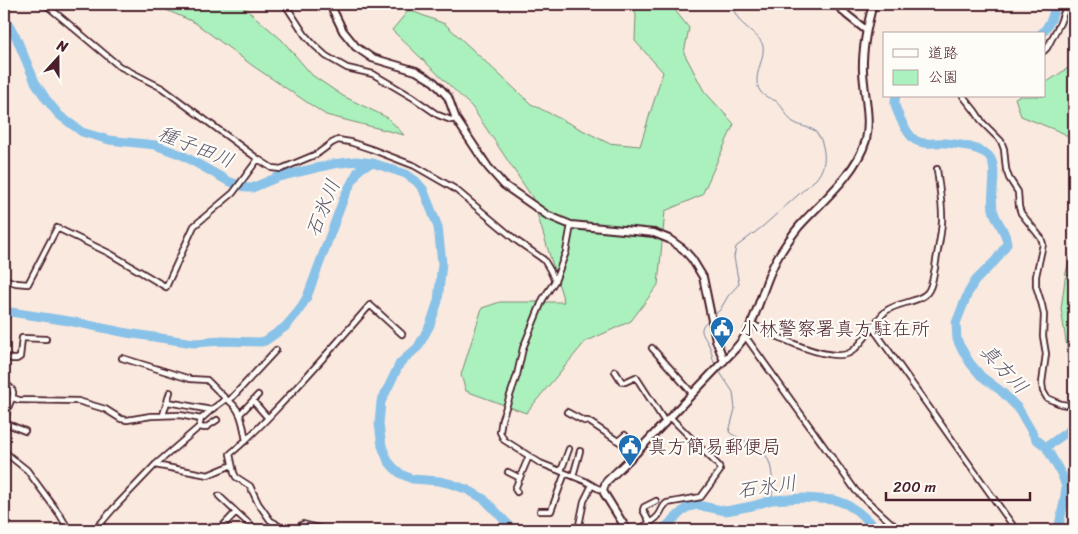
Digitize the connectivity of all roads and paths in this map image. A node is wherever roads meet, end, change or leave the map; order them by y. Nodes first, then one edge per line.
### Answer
1 (46, 4) edge
2 (285, 4) edge
3 (330, 4) edge
4 (836, 4) edge
5 (873, 4) edge
6 (1067, 4) edge
7 (866, 30) junction
8 (1046, 49) edge
9 (965, 98) edge
10 (456, 119) junction
11 (258, 159) junction
12 (937, 169) dead end
13 (571, 225) junction
14 (4, 279) edge
15 (555, 281) junction
16 (752, 324) junction
17 (872, 327) junction
18 (402, 334) dead end
19 (745, 336) junction
20 (46, 339) dead end
21 (652, 348) dead end
22 (276, 350) dead end
23 (4, 356) edge
24 (122, 358) dead end
25 (724, 360) junction
26 (615, 372) dead end
27 (4, 383) edge
28 (170, 392) dead end
29 (692, 393) junction
30 (258, 395) dead end
31 (13, 398) junction
32 (228, 400) junction
33 (252, 401) junction
34 (168, 402) junction
35 (1074, 406) edge
36 (211, 410) junction
37 (568, 412) dead end
38 (240, 414) junction
39 (163, 415) junction
40 (268, 418) junction
41 (201, 419) junction
42 (668, 419) junction
43 (217, 420) dead end
44 (4, 424) edge
45 (199, 427) junction
46 (25, 431) dead end
47 (624, 434) dead end
48 (246, 441) junction
49 (618, 441) junction
50 (4, 449) edge
51 (568, 449) dead end
52 (580, 451) dead end
53 (636, 453) junction
54 (529, 456) junction
55 (155, 465) junction
56 (232, 465) junction
57 (508, 472) dead end
58 (563, 472) junction
59 (573, 476) junction
60 (520, 478) junction
61 (592, 485) junction
62 (603, 490) junction
63 (517, 492) dead end
64 (219, 496) dead end
65 (656, 501) dead end
66 (540, 511) dead end
67 (236, 512) junction
68 (275, 523) junction
69 (650, 523) junction
70 (69, 530) edge
71 (95, 530) edge
72 (219, 530) edge
73 (256, 530) edge
74 (267, 530) edge
75 (285, 530) edge
76 (295, 530) edge
77 (325, 530) edge
78 (578, 530) edge
79 (627, 530) edge
80 (638, 530) edge
81 (899, 530) edge
82 (1016, 530) edge

1 - 11 street
2 - 10 street
3 - 10 main road
4 - 7 main road
5 - 7 main road
6 - 8 street
7 - 16 main road
9 - 35 street
10 - 13 main road
11 - 14 street
11 - 15 street
12 - 17 street
13 - 15 street
13 - 25 main road
15 - 54 street
16 - 17 street
16 - 19 main road
17 - 82 street
18 - 40 street
19 - 25 main road
19 - 81 street
20 - 23 street
21 - 29 street
22 - 32 street
24 - 32 street
25 - 29 main road
26 - 42 street
27 - 31 street
28 - 34 street
29 - 42 main road
30 - 33 street
31 - 39 street
31 - 44 street
32 - 36 street
32 - 38 street
33 - 38 street
33 - 40 street
34 - 36 street
34 - 39 street
36 - 41 street
37 - 49 street
38 - 48 street
39 - 41 street
40 - 48 street
41 - 45 street
42 - 53 main road
42 - 69 street
43 - 45 street
44 - 46 street
45 - 55 street
47 - 49 street
48 - 56 street
49 - 53 street
50 - 70 street
51 - 58 street
52 - 59 street
53 - 62 main road
54 - 58 street
54 - 60 street
55 - 56 street
55 - 71 street
56 - 68 street
57 - 60 street
58 - 59 street
58 - 66 street
59 - 61 street
60 - 63 street
61 - 62 street
61 - 78 street
62 - 79 main road
64 - 67 street
65 - 69 street
67 - 72 street
67 - 73 street
68 - 74 street
68 - 75 street
69 - 80 street
76 - 77 street

